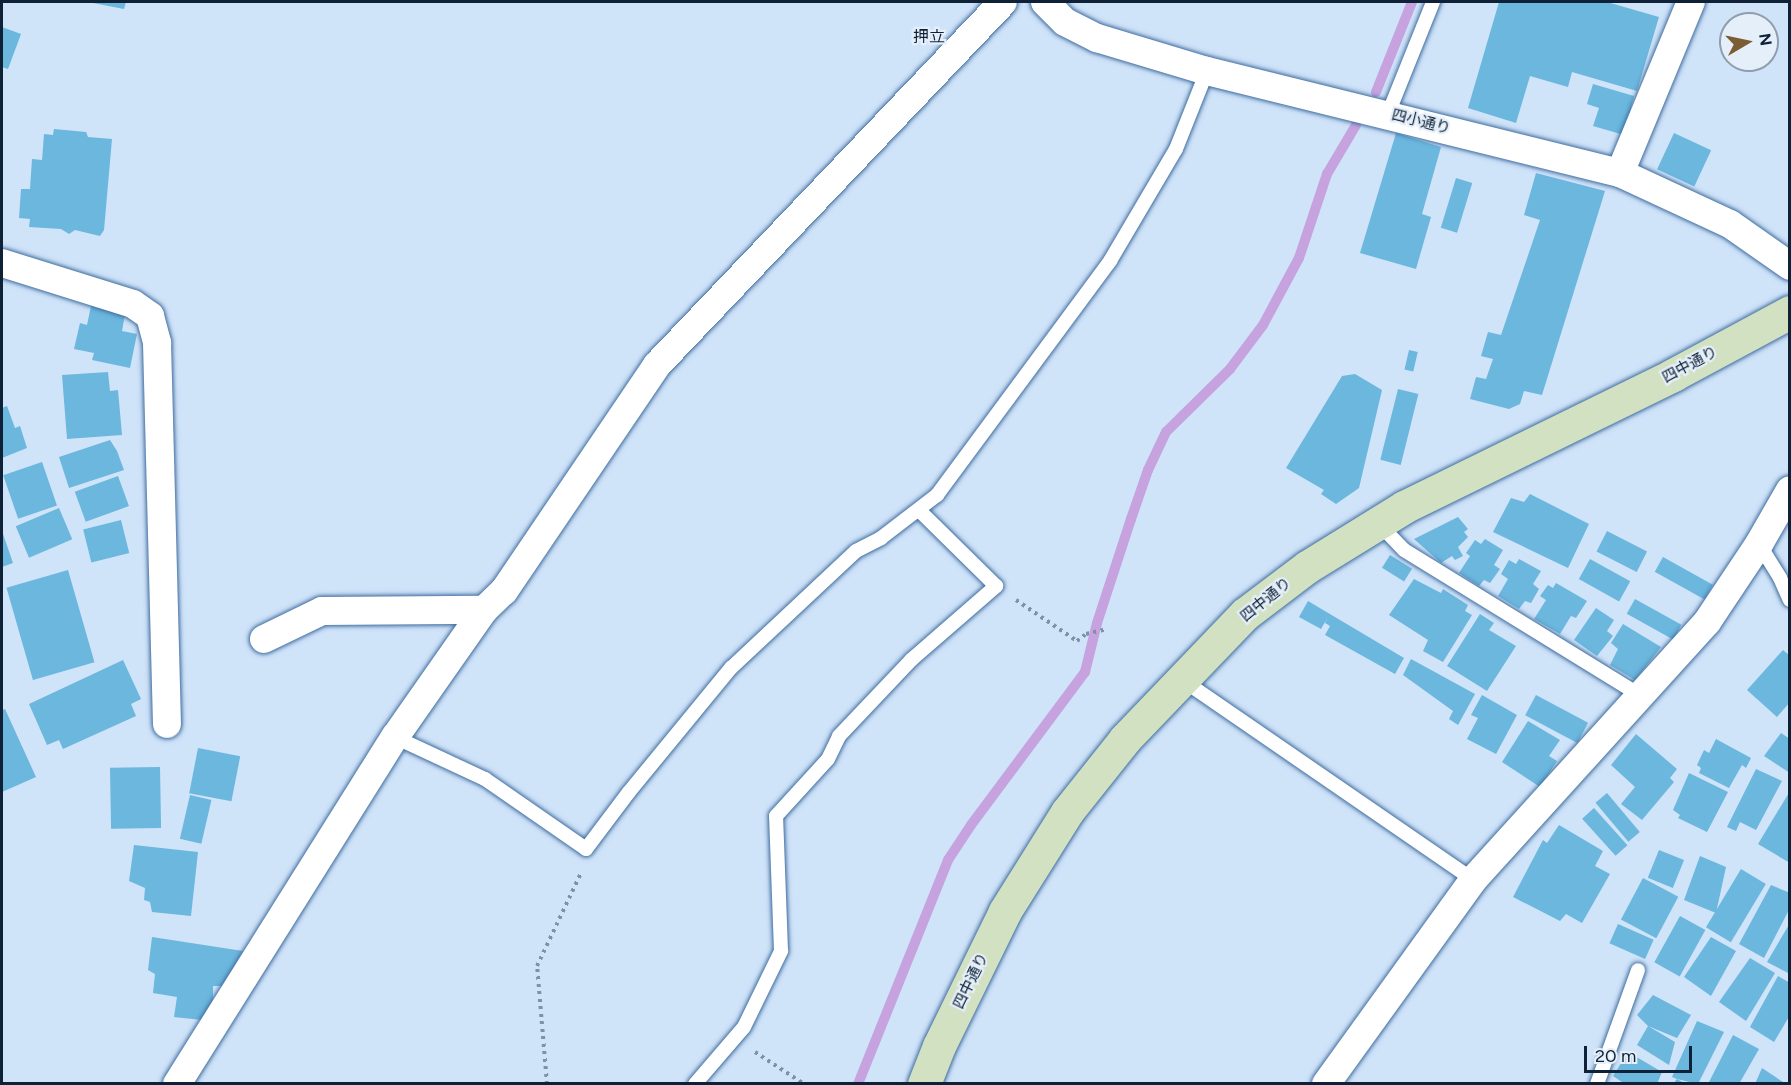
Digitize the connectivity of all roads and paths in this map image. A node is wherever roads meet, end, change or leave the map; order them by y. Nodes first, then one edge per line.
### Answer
1 (1003, 2) edge
2 (1045, 2) edge
3 (1433, 2) edge
4 (1691, 2) edge
5 (1207, 71) junction
6 (1388, 114) junction
7 (1620, 173) junction
8 (2, 263) edge
9 (1790, 266) edge
10 (1790, 312) edge
11 (1790, 490) edge
12 (920, 510) junction
13 (1378, 523) junction
14 (1759, 544) junction
15 (996, 586) junction
16 (1790, 600) edge
17 (484, 610) junction
18 (1107, 629) dead end
19 (264, 639) dead end
20 (1181, 679) junction
21 (1641, 696) junction
22 (167, 724) dead end
23 (395, 737) junction
24 (586, 849) junction
25 (1473, 880) junction
26 (1638, 970) dead end
27 (734, 1038) junction
28 (177, 1083) edge
29 (547, 1083) edge
30 (695, 1083) edge
31 (804, 1083) edge
32 (924, 1083) edge
33 (1326, 1083) edge
34 (1597, 1083) edge

1 - 17 street
2 - 5 street, 四小通り
3 - 6 lane
4 - 7 street
5 - 6 street, 四小通り
5 - 12 lane
6 - 7 street, 四小通り
7 - 9 street, 四小通り
8 - 22 street
10 - 13 street, 四中通り
11 - 14 street
12 - 15 lane
12 - 24 lane
13 - 20 street, 四中通り
13 - 21 lane
14 - 16 lane
14 - 21 street
15 - 18 path
15 - 27 lane
17 - 19 street
17 - 23 street
20 - 25 lane
20 - 32 street, 四中通り
21 - 25 street
23 - 24 lane
23 - 28 street
24 - 29 path
25 - 33 street
26 - 34 lane
27 - 30 lane
27 - 31 path

